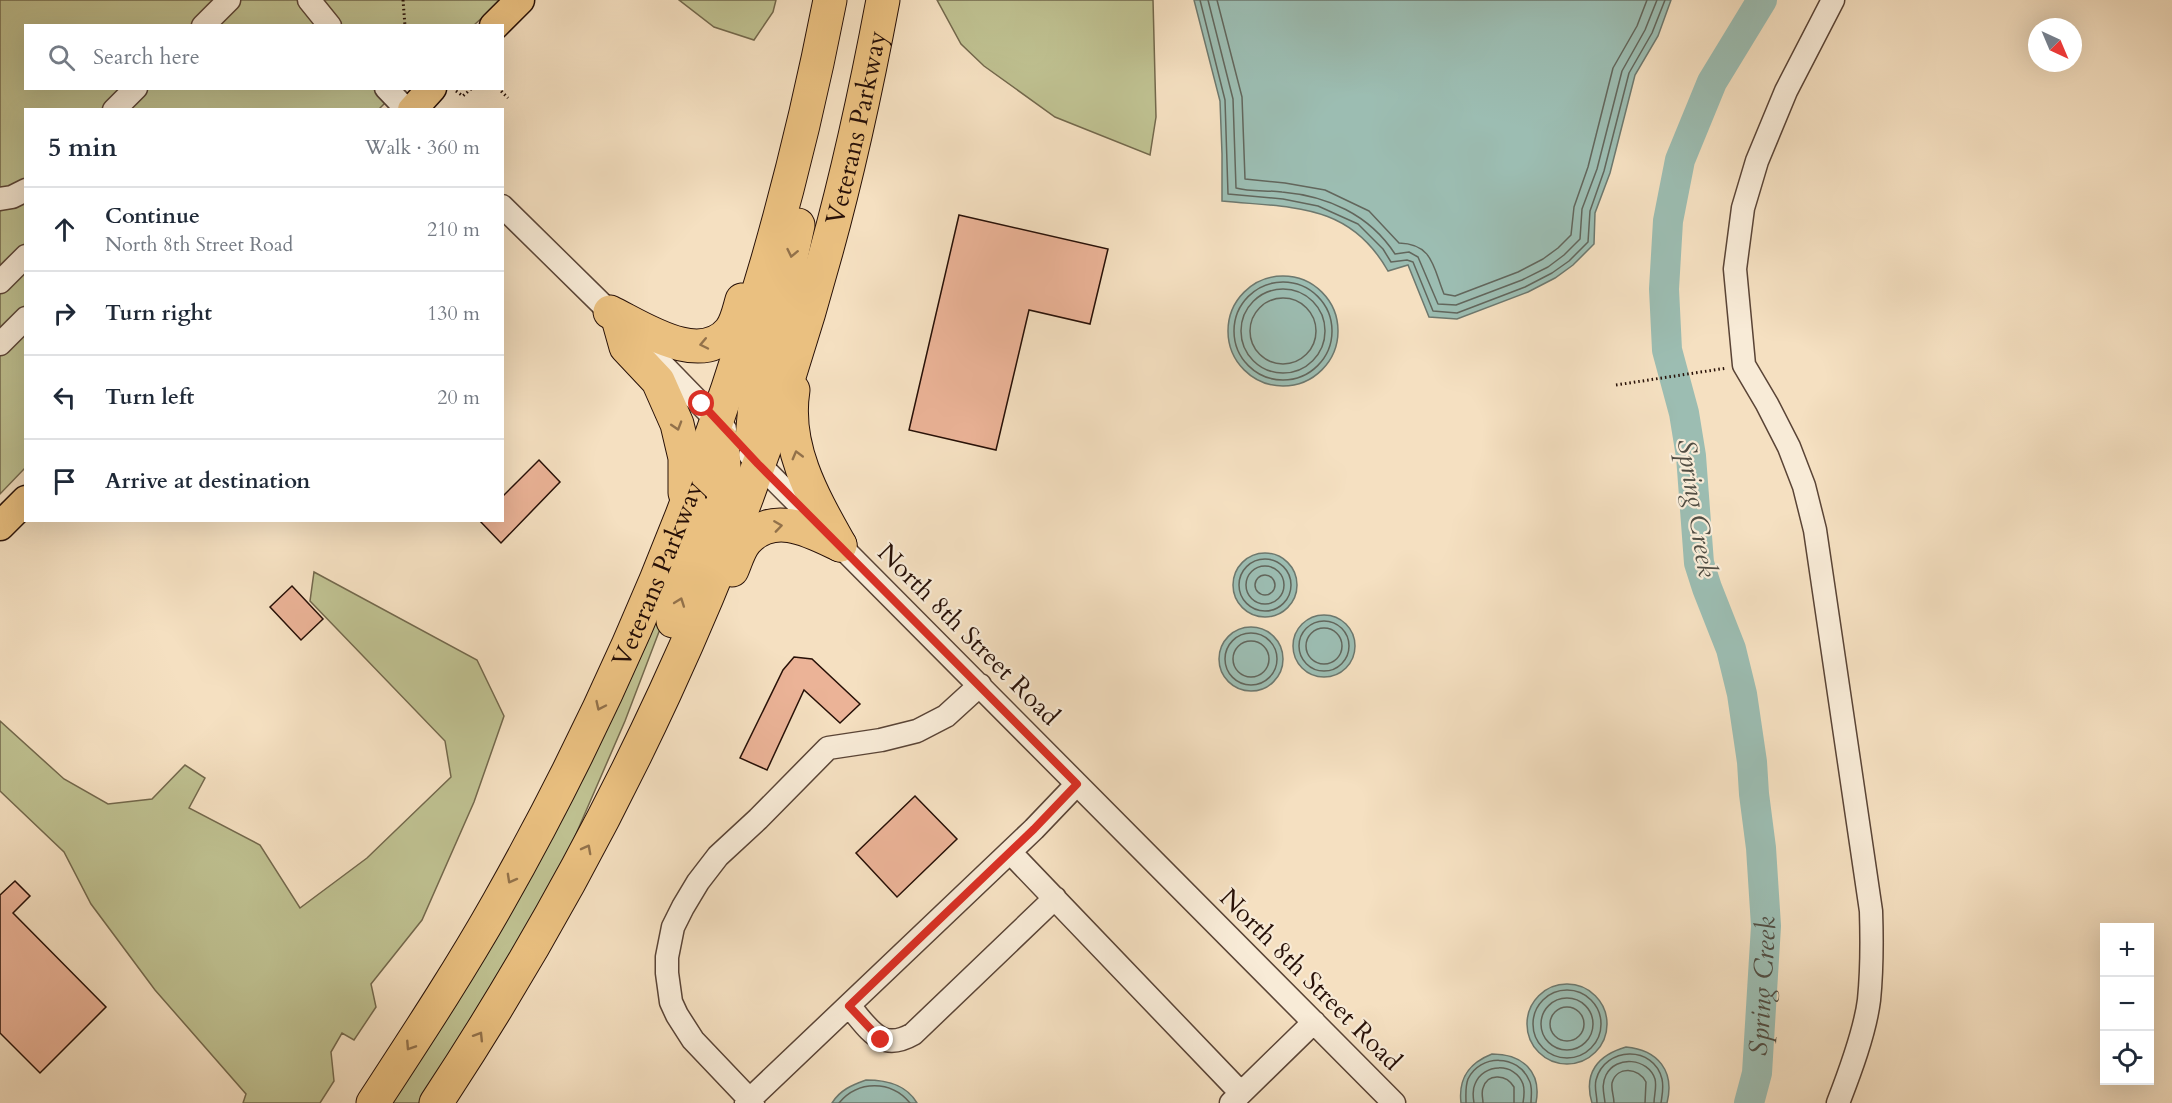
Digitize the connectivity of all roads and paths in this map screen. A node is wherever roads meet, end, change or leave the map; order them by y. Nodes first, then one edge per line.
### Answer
1 (229, 0) edge
2 (309, 0) edge
3 (402, 0) edge
4 (520, 0) edge
5 (830, 0) edge
6 (883, 0) edge
7 (1833, 0) edge
8 (204, 24) edge
9 (328, 24) edge
10 (405, 24) edge
11 (496, 24) edge
12 (820, 51) junction
13 (134, 90) edge
14 (388, 90) edge
15 (444, 90) edge
16 (470, 90) edge
17 (500, 90) edge
18 (508, 98) dead end
19 (808, 106) junction
20 (116, 108) edge
21 (407, 108) edge
22 (412, 108) edge
23 (24, 191) edge
24 (0, 199) edge
25 (504, 208) edge
26 (24, 258) edge
27 (0, 282) edge
28 (615, 317) junction
29 (24, 320) edge
30 (803, 326) junction
31 (0, 344) edge
32 (1730, 367) dead end
33 (1616, 386) dead end
34 (718, 422) junction
35 (758, 464) junction
36 (24, 502) edge
37 (683, 518) junction
38 (0, 526) edge
39 (840, 545) junction
40 (975, 680) junction
41 (640, 746) junction
42 (626, 775) junction
43 (1077, 784) junction
44 (1010, 852) junction
45 (1055, 898) junction
46 (849, 1006) junction
47 (1314, 1022) junction
48 (1236, 1098) edge
49 (750, 1102) edge
50 (373, 1103) edge
51 (436, 1103) edge
52 (1394, 1103) edge
53 (1838, 1103) edge

1 - 8 street
2 - 9 street
3 - 10 path
4 - 11 main road
5 - 12 highway, Veterans Parkway
6 - 30 highway, Veterans Parkway
7 - 53 street
12 - 19 highway, Veterans Parkway
12 -> 35 highway
13 - 20 street
14 - 21 street
15 - 16 path
15 - 22 main road
17 - 18 path
19 -> 28 highway
19 - 34 highway, Veterans Parkway
23 - 24 street
25 - 28 street, North 8th Street Road
26 - 27 street
28 - 34 street, North 8th Street Road
28 -> 37 highway
29 - 31 street
30 - 35 highway, Veterans Parkway
39 -> 30 highway
32 - 33 path
34 - 35 street, North 8th Street Road
34 - 37 highway, Veterans Parkway
42 -> 34 highway
35 - 39 street, North 8th Street Road
35 - 41 highway, Veterans Parkway
36 - 38 main road
37 -> 50 highway, Veterans Parkway
39 - 40 street, North 8th Street Road
41 -> 39 highway
40 - 43 street, North 8th Street Road
40 - 49 street
41 - 42 highway, Veterans Parkway
51 -> 42 highway, Veterans Parkway
43 - 44 street
43 - 47 street, North 8th Street Road
44 - 45 street
44 - 46 street
45 - 46 street
45 - 48 street
46 - 49 street
47 - 48 street
47 - 52 street, North 8th Street Road

